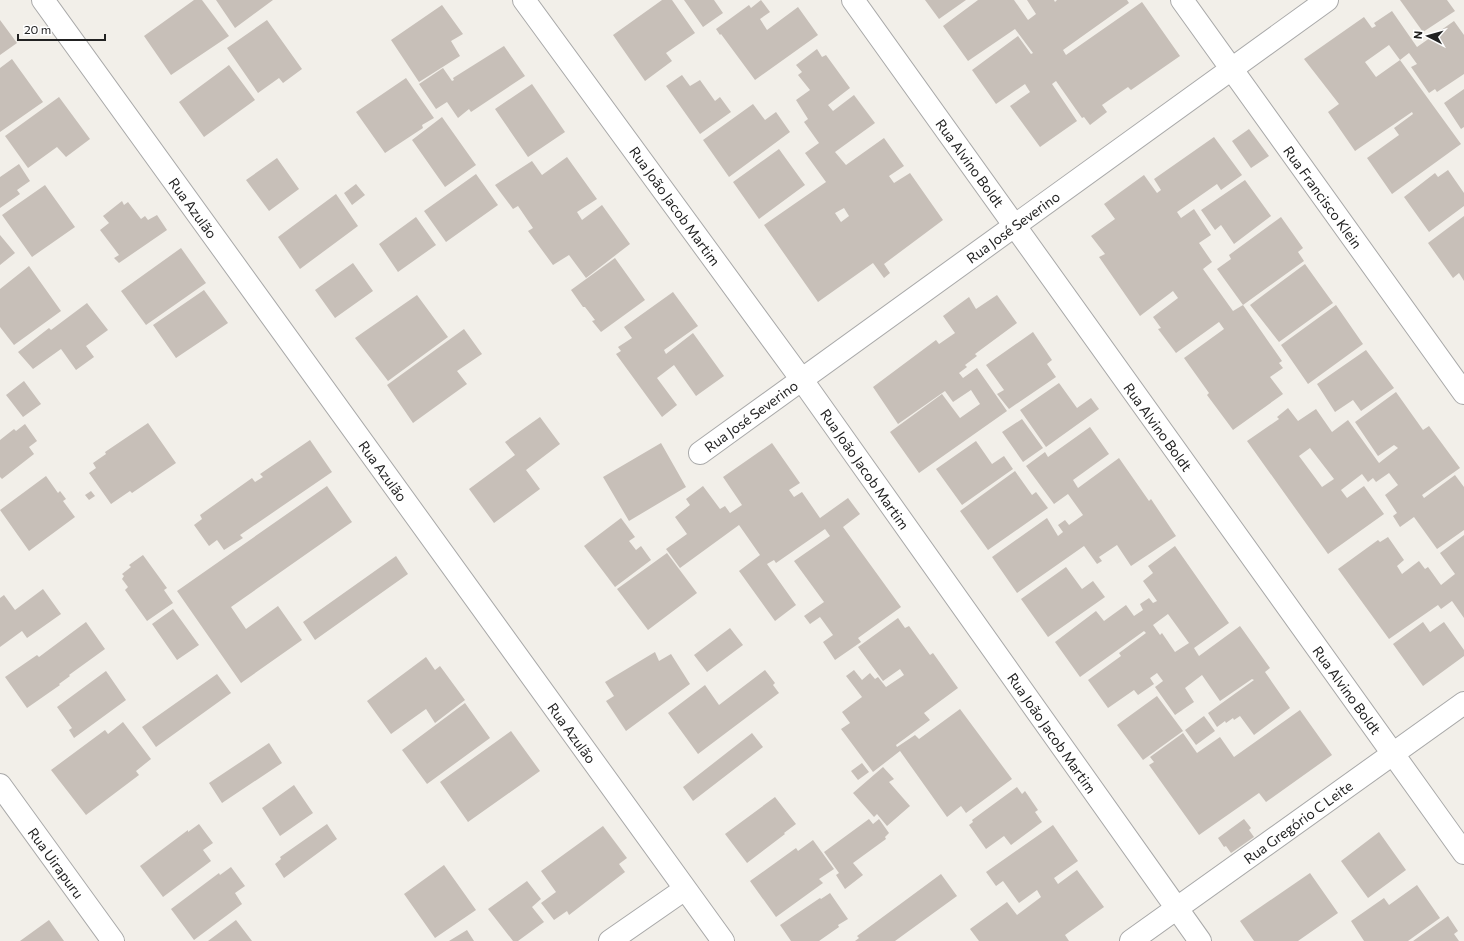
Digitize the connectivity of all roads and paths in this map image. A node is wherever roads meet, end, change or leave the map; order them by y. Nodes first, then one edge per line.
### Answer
1 (43, 0) edge
2 (524, 0) edge
3 (853, 0) edge
4 (1182, 0) edge
5 (1327, 0) edge
6 (1231, 69) junction
7 (1015, 226) junction
8 (802, 380) junction
9 (1464, 394) edge
10 (700, 453) dead end
11 (1464, 703) edge
12 (1393, 754) junction
13 (0, 785) edge
14 (1464, 853) edge
15 (685, 889) junction
16 (1177, 908) junction
17 (113, 941) edge
18 (610, 941) edge
19 (723, 941) edge
20 (1131, 941) edge
21 (1200, 941) edge

1 - 15 street, Rua Azulão
2 - 8 street, Rua João Jacob Martim
3 - 7 street, Rua Alvino Boldt
4 - 6 street, Rua Francisco Klein
5 - 6 street, Rua José Severino
6 - 7 street, Rua José Severino
6 - 9 street, Rua Francisco Klein
7 - 8 street, Rua José Severino
7 - 12 street, Rua Alvino Boldt
8 - 10 street, Rua José Severino
8 - 16 street, Rua João Jacob Martim
11 - 12 street, Rua Gregório C Leite
12 - 14 street, Rua Alvino Boldt
12 - 16 street, Rua Gregório C Leite
13 - 17 street, Rua Uirapuru
15 - 18 street
15 - 19 street, Rua Azulão
16 - 20 street, Rua Gregório C Leite
16 - 21 street, Rua João Jacob Martim

